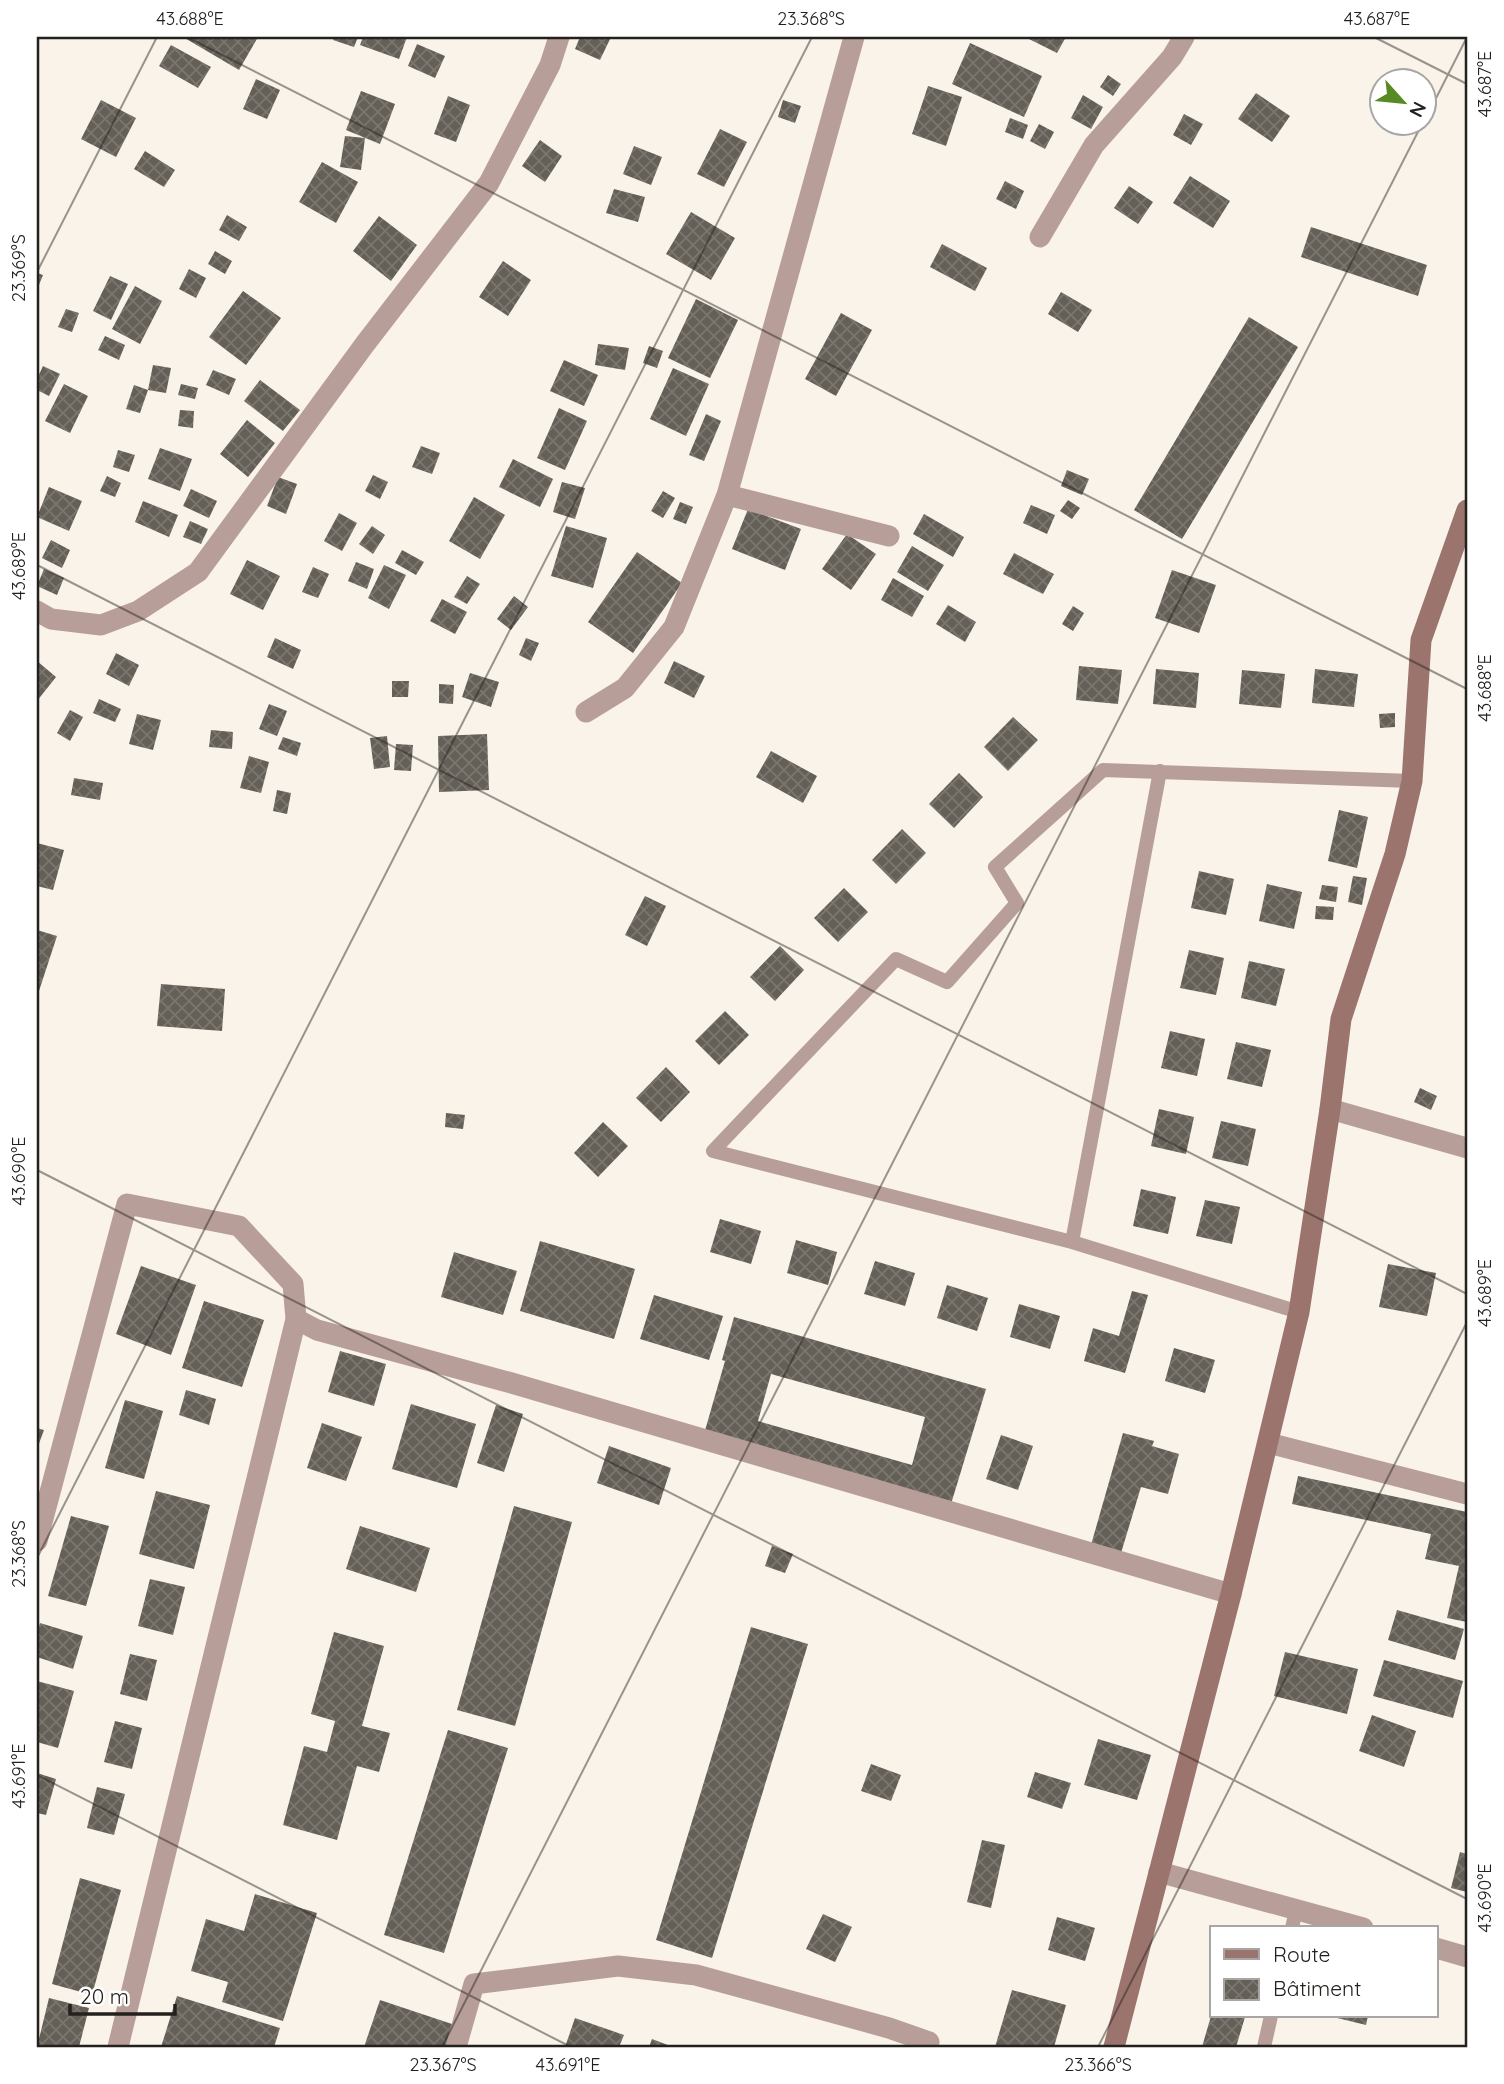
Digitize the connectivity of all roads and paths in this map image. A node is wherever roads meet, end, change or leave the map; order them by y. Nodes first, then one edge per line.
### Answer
1 (559, 37) edge
2 (854, 37) edge
3 (1184, 37) edge
4 (1040, 237) dead end
5 (727, 495) junction
6 (1467, 510) edge
7 (889, 536) dead end
8 (37, 611) edge
9 (586, 712) dead end
10 (1160, 771) junction
11 (1412, 781) junction
12 (1330, 1109) junction
13 (1467, 1148) edge
14 (1072, 1242) junction
15 (1298, 1312) junction
16 (296, 1319) junction
17 (1268, 1443) junction
18 (1467, 1494) edge
19 (37, 1541) edge
20 (1231, 1594) junction
21 (1159, 1872) junction
22 (1294, 1919) edge
23 (1348, 1926) edge
24 (1438, 1949) edge
25 (1467, 1957) edge
26 (1271, 2018) edge
27 (929, 2042) dead end
28 (118, 2047) edge
29 (456, 2047) edge
30 (1115, 2047) edge
31 (1264, 2047) edge

1 - 8 street
2 - 5 street
3 - 4 street
5 - 7 street
5 - 9 street
6 - 11 street
10 - 11 lane
10 - 14 lane
10 - 14 lane
11 - 12 street
12 - 13 street
12 - 15 street
14 - 15 lane
15 - 17 street
16 - 19 street
16 - 20 street
16 - 28 street
17 - 18 street
17 - 20 street
20 - 21 street
21 - 22 street
21 - 30 street
22 - 23 street
24 - 25 street
26 - 31 lane
27 - 29 street

